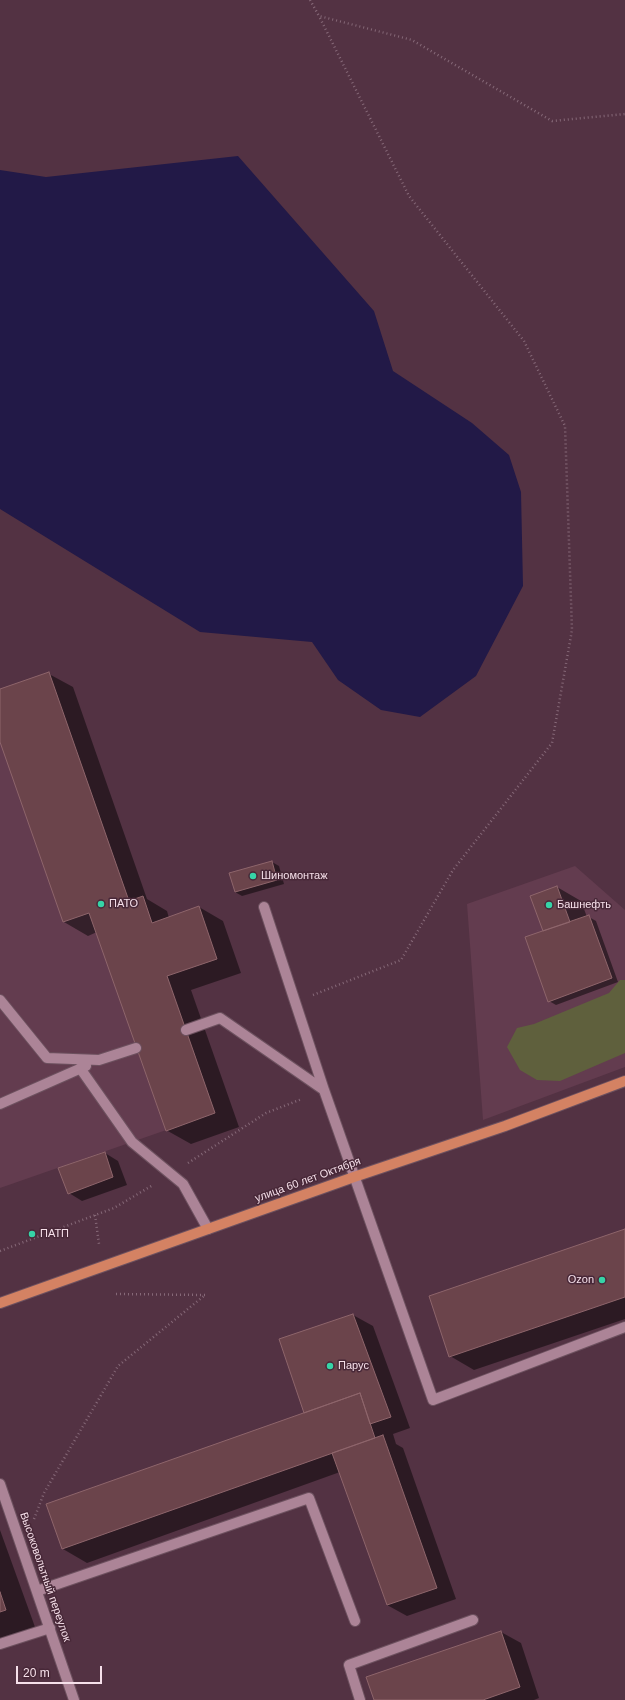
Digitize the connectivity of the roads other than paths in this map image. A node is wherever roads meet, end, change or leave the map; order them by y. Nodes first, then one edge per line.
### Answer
1 (264, 907) dead end
2 (0, 1000) edge
3 (186, 1030) dead end
4 (136, 1048) dead end
5 (99, 1060) junction
6 (80, 1068) junction
7 (625, 1081) edge
8 (324, 1090) junction
9 (0, 1104) edge
10 (354, 1177) junction
11 (208, 1229) junction
12 (0, 1303) edge
13 (625, 1327) edge
14 (0, 1484) edge
15 (37, 1591) junction
16 (473, 1620) dead end
17 (355, 1621) dead end
18 (50, 1628) junction
19 (0, 1644) edge
20 (74, 1700) edge
21 (360, 1700) edge

1 - 8 lane
2 - 5 lane
3 - 8 lane
4 - 5 lane
5 - 6 lane
6 - 9 lane
6 - 11 lane
7 - 10 main road, улица 60 лет Октября
8 - 10 lane
10 - 11 main road, улица 60 лет Октября
10 - 13 lane
11 - 12 main road, улица 60 лет Октября
14 - 15 lane, Высоковольтный переулок
15 - 17 lane
15 - 18 lane, Высоковольтный переулок
16 - 21 lane
18 - 19 lane
18 - 20 lane, Высоковольтный переулок

